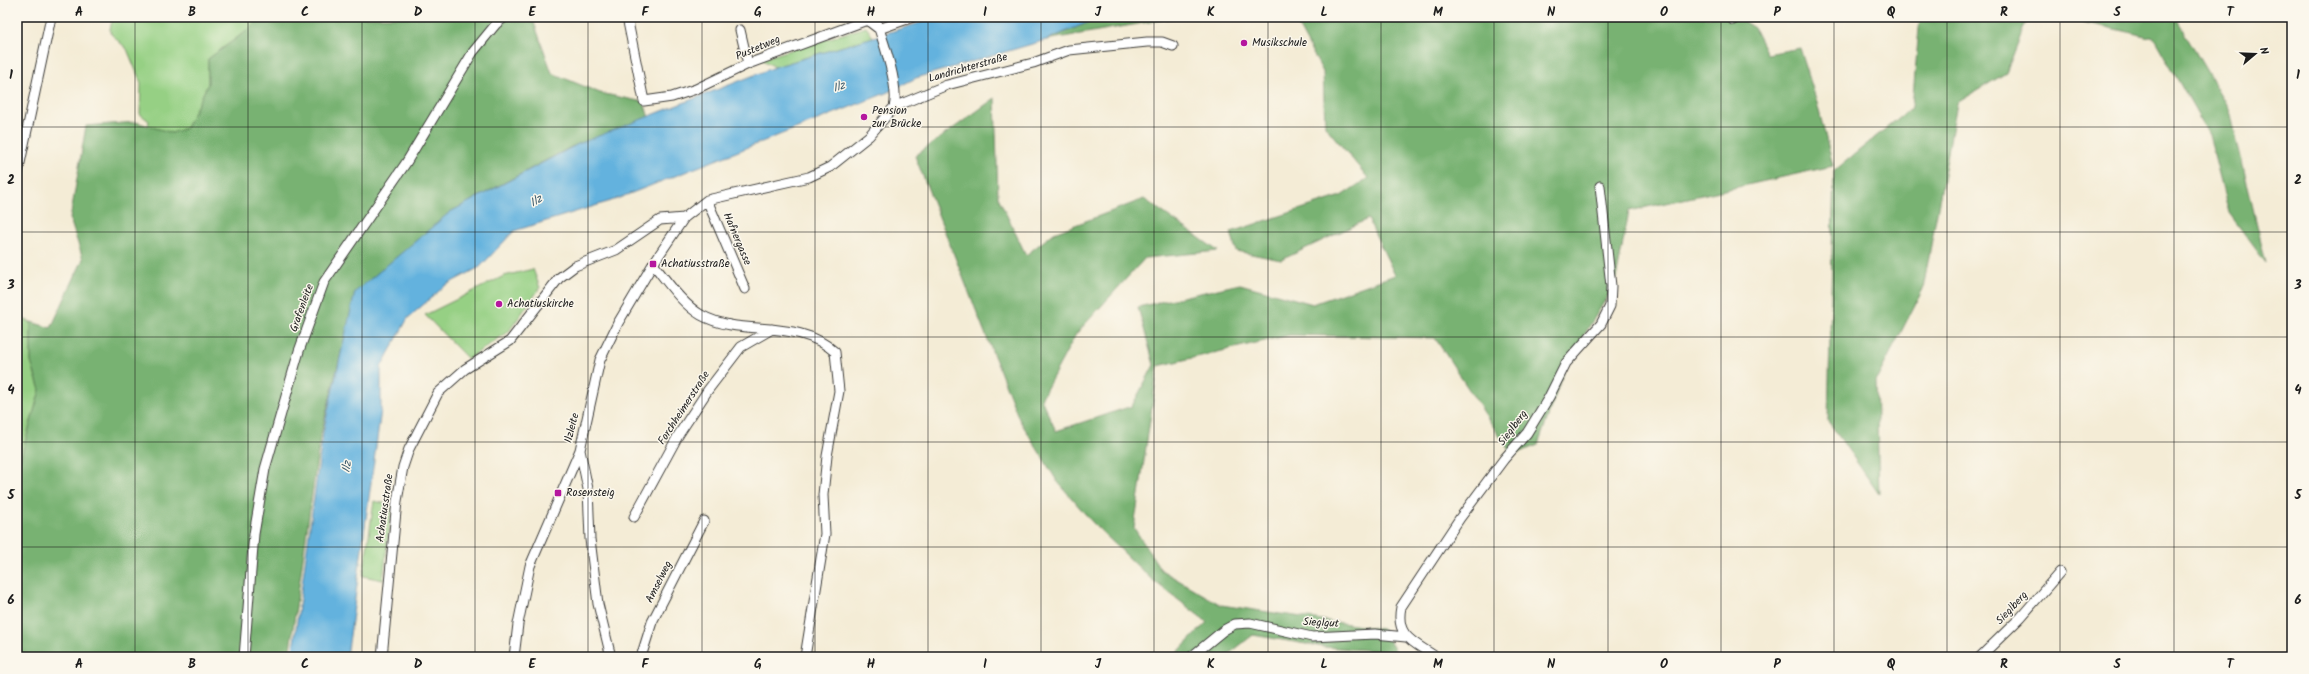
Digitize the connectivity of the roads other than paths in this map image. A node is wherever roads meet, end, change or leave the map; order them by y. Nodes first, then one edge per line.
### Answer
1 (51, 17) edge
2 (506, 17) edge
3 (627, 17) edge
4 (875, 17) edge
5 (913, 17) edge
6 (880, 29) junction
7 (740, 30) dead end
8 (1173, 46) dead end
9 (748, 64) junction
10 (894, 107) junction
11 (17, 177) edge
12 (1600, 186) dead end
13 (707, 200) junction
14 (684, 218) junction
15 (653, 264) junction
16 (745, 289) dead end
17 (772, 330) junction
18 (580, 450) junction
19 (634, 516) dead end
20 (704, 521) dead end
21 (2060, 572) dead end
22 (1406, 637) junction
23 (244, 657) edge
24 (382, 657) edge
25 (514, 657) edge
26 (610, 657) edge
27 (641, 657) edge
28 (806, 657) edge
29 (1191, 657) edge
30 (1436, 657) edge
31 (1980, 657) edge

1 - 11 street
2 - 23 street, Grafenleite
3 - 9 street, Pustetweg
4 - 6 street
5 - 6 street
6 - 9 street, Pustetweg
6 - 10 street
7 - 9 street
8 - 10 street, Landrichterstraße
10 - 13 street, Landrichterstraße
12 - 22 street, Sieglberg
13 - 14 street, Landrichterstraße
13 - 16 street, Hafnergasse
14 - 15 street, Ilzleite
14 - 24 street, Achatiusstraße
15 - 17 street
15 - 18 street, Ilzleite
17 - 19 street, Forchheimerstraße
17 - 28 street
18 - 25 street, Ilzleite
18 - 26 street
20 - 27 street, Amselweg
21 - 31 street, Sieglberg
22 - 29 street, Sieglgut
22 - 30 street

